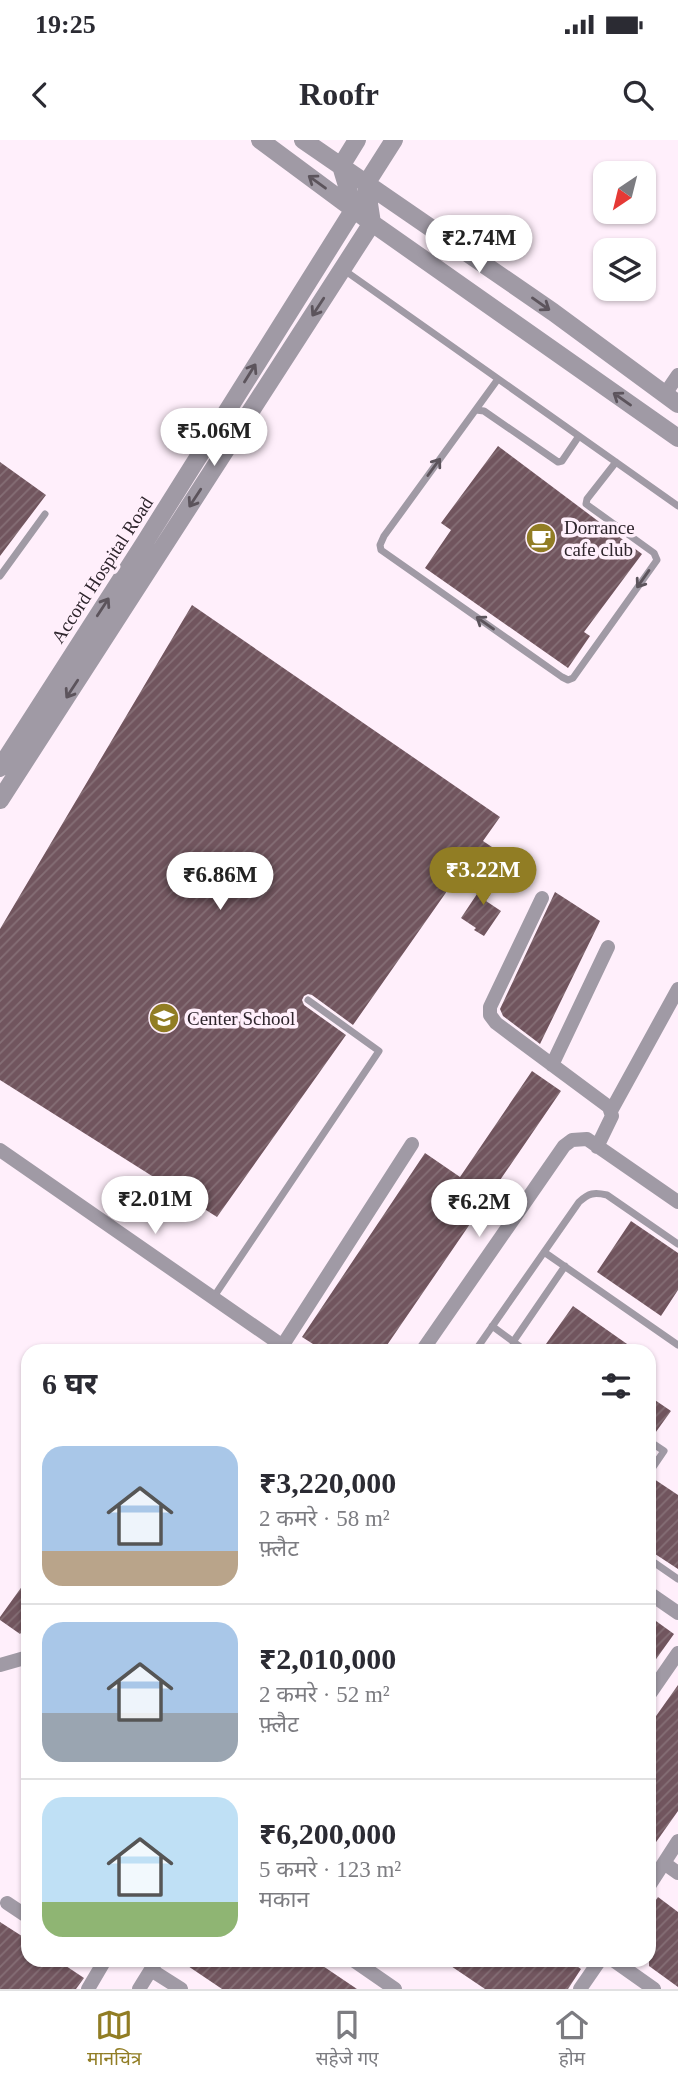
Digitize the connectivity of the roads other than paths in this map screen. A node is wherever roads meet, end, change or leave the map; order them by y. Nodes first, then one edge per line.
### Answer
1 (260, 140) edge
2 (303, 140) edge
3 (357, 140) edge
4 (394, 140) edge
5 (341, 166) junction
6 (366, 184) junction
7 (354, 209) junction
8 (372, 223) junction
9 (342, 270) junction
10 (678, 376) edge
11 (498, 379) junction
12 (671, 399) edge
13 (477, 410) junction
14 (579, 436) junction
15 (678, 438) edge
16 (615, 462) junction
17 (678, 506) edge
18 (45, 514) dead end
19 (0, 576) edge
20 (0, 768) edge
21 (0, 800) edge
22 (541, 898) dead end
23 (608, 947) dead end
24 (678, 989) edge
25 (308, 1000) dead end
26 (552, 1065) junction
27 (611, 1111) junction
28 (412, 1144) dead end
29 (597, 1147) junction
30 (0, 1150) edge
31 (678, 1202) edge
32 (678, 1244) edge
33 (544, 1252) junction
34 (565, 1266) junction
35 (214, 1298) junction
36 (492, 1326) junction
37 (513, 1342) junction
38 (276, 1344) edge
39 (286, 1344) edge
40 (427, 1344) edge
41 (479, 1344) edge
42 (516, 1344) edge
43 (678, 1345) edge
44 (656, 1445) edge
45 (656, 1463) edge
46 (656, 1564) edge
47 (678, 1579) edge
48 (656, 1598) edge
49 (678, 1613) edge
50 (678, 1653) edge
51 (21, 1659) edge
52 (0, 1665) edge
53 (656, 1685) edge
54 (678, 1841) edge
55 (664, 1863) junction
56 (678, 1873) edge
57 (656, 1875) edge
58 (7, 1903) dead end
59 (21, 1912) edge
60 (97, 1967) edge
61 (153, 1967) edge
62 (156, 1967) edge
63 (363, 1967) edge
64 (595, 1967) edge
65 (623, 1967) edge
66 (88, 1989) edge
67 (139, 1989) edge
68 (181, 1989) edge
69 (395, 1989) edge
70 (580, 1989) edge
71 (654, 1989) edge

7 -> 1 street
2 - 5 street
3 - 5 street
4 - 6 street
5 - 6 street
5 - 7 street
6 - 8 street
6 -> 12 street
7 - 8 street
20 -> 7 street, Accord Hospital Road
8 - 9 street
15 -> 8 street
9 - 11 lane
9 -> 21 street
10 - 12 street
11 - 13 lane
11 - 14 lane
13 - 14 lane
16 -> 13 lane
14 - 16 lane
16 - 17 lane
18 - 19 lane
22 - 26 street
23 - 26 street
24 - 27 street
25 - 35 lane
26 - 27 street
27 - 29 street
28 - 39 street
29 - 31 street
29 - 40 street
30 - 35 street
32 - 33 lane
33 - 34 lane
33 - 36 lane
34 - 37 lane
34 - 43 lane
35 - 38 street
36 - 37 lane
36 - 41 lane
37 - 42 lane
44 - 45 lane
46 - 47 lane
48 - 49 street
50 - 53 street
51 - 52 street
54 - 55 street
55 - 56 street
55 - 57 street
58 - 59 street
60 - 66 street
61 - 67 street
62 - 68 street
63 - 69 street
64 - 70 street
65 - 71 street

